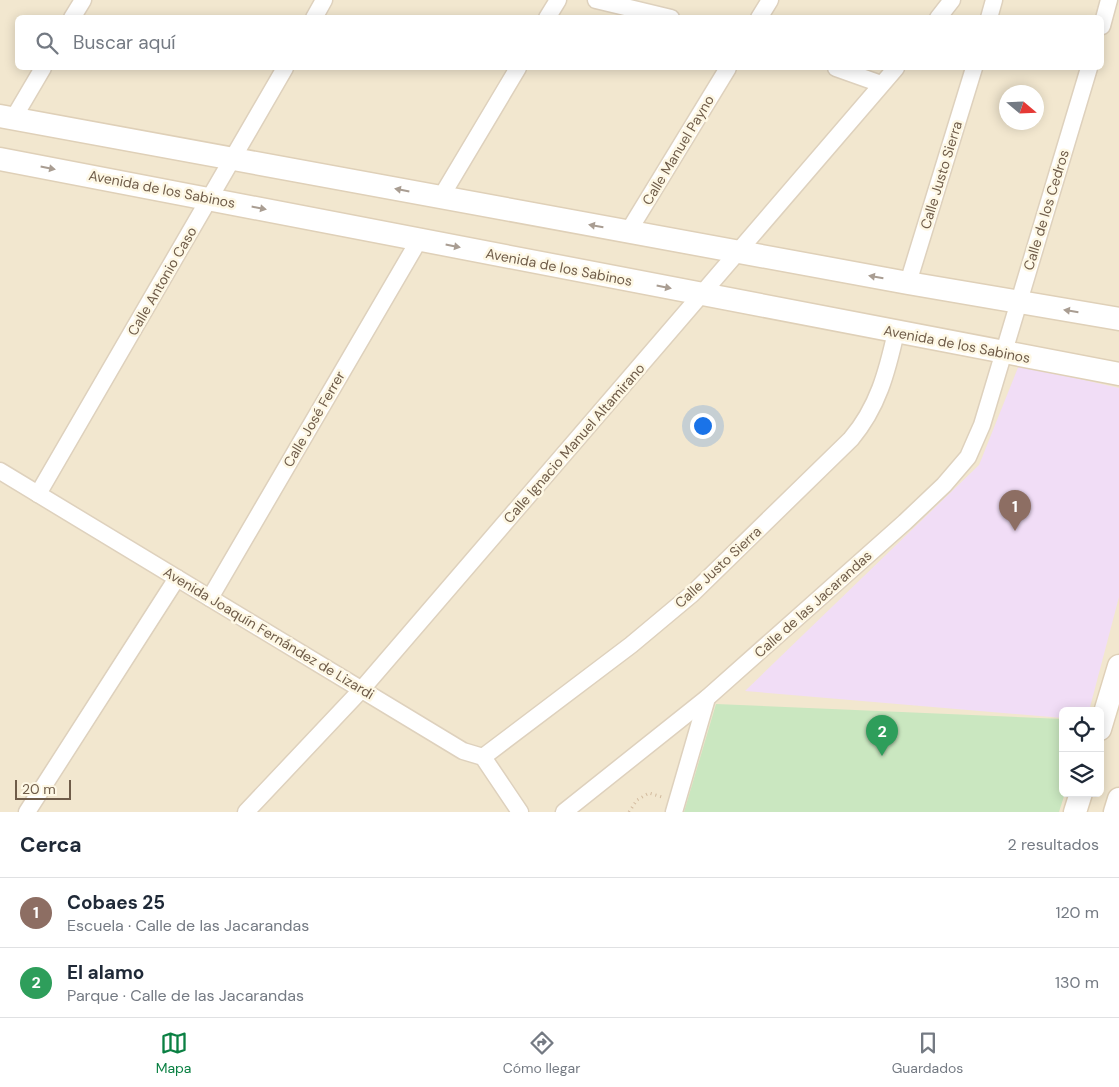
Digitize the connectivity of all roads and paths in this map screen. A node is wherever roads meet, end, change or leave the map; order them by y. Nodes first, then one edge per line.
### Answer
1 (83, 0) edge
2 (324, 0) edge
3 (558, 0) edge
4 (596, 0) edge
5 (770, 0) edge
6 (952, 0) edge
7 (994, 0) edge
8 (1109, 0) edge
9 (74, 15) edge
10 (316, 15) edge
11 (549, 15) edge
12 (659, 15) edge
13 (761, 15) edge
14 (940, 15) edge
15 (990, 15) edge
16 (1104, 19) edge
17 (42, 70) edge
18 (284, 70) edge
19 (517, 70) edge
20 (727, 70) edge
21 (842, 70) edge
22 (894, 70) edge
23 (973, 70) edge
24 (1088, 70) edge
25 (882, 84) junction
26 (6, 118) edge
27 (233, 158) junction
28 (0, 159) edge
29 (441, 197) junction
30 (210, 198) junction
31 (628, 232) junction
32 (419, 240) junction
33 (737, 252) junction
34 (908, 283) junction
35 (703, 295) junction
36 (1018, 303) junction
37 (1119, 319) edge
38 (896, 332) junction
39 (1004, 353) junction
40 (1119, 374) edge
41 (0, 471) edge
42 (38, 494) junction
43 (176, 578) junction
44 (210, 598) junction
45 (1119, 666) edge
46 (362, 689) junction
47 (707, 698) junction
48 (1104, 716) edge
49 (483, 757) junction
50 (1080, 797) edge
51 (1119, 799) edge
52 (676, 806) edge
53 (27, 812) edge
54 (246, 812) edge
55 (520, 812) edge
56 (564, 812) edge
57 (629, 812) edge
58 (1075, 812) edge
59 (1115, 812) edge

1 - 9 street
2 - 10 street
3 - 11 street
4 - 12 street
5 - 13 street
6 - 14 street
7 - 15 street
8 - 16 street
17 - 26 street
18 - 27 street, Calle Antonio Caso
19 - 29 street
20 - 31 street, Calle Manuel Payno
21 - 25 street
22 - 25 street, Calle Ignacio Manuel Altamirano
23 - 34 street, Calle Justo Sierra
24 - 36 street, Calle de los Cedros
25 - 33 street, Calle Ignacio Manuel Altamirano
26 - 27 main road
29 -> 27 main road
27 - 30 street, Calle Antonio Caso
28 -> 30 main road, Avenida de los Sabinos
31 -> 29 main road
30 -> 32 main road, Avenida de los Sabinos
30 - 42 street, Calle Antonio Caso
31 - 33 main road
32 -> 35 main road, Avenida de los Sabinos
32 - 44 street, Calle José Ferrer
34 -> 33 main road
33 - 35 street, Calle Ignacio Manuel Altamirano
34 - 36 main road
35 - 38 main road, Avenida de los Sabinos
35 - 46 street, Calle Ignacio Manuel Altamirano
37 -> 36 main road
36 - 39 street, Calle de los Cedros
38 - 39 main road, Avenida de los Sabinos
38 - 49 street, Calle Justo Sierra
39 - 40 main road, Avenida de los Sabinos
39 - 47 street, Calle de las Jacarandas
41 - 42 street, Avenida Joaquín Fernández de Lizardi
42 - 43 street, Avenida Joaquín Fernández de Lizardi
43 - 44 street, Avenida Joaquín Fernández de Lizardi
43 - 53 street
44 - 46 street, Avenida Joaquín Fernández de Lizardi
45 - 48 main road
46 - 49 street, Avenida Joaquín Fernández de Lizardi
46 - 54 street, Calle Ignacio Manuel Altamirano
47 - 52 street
47 - 56 street, Calle de las Jacarandas
49 - 55 street
50 - 58 main road
51 - 59 main road
52 - 57 path

